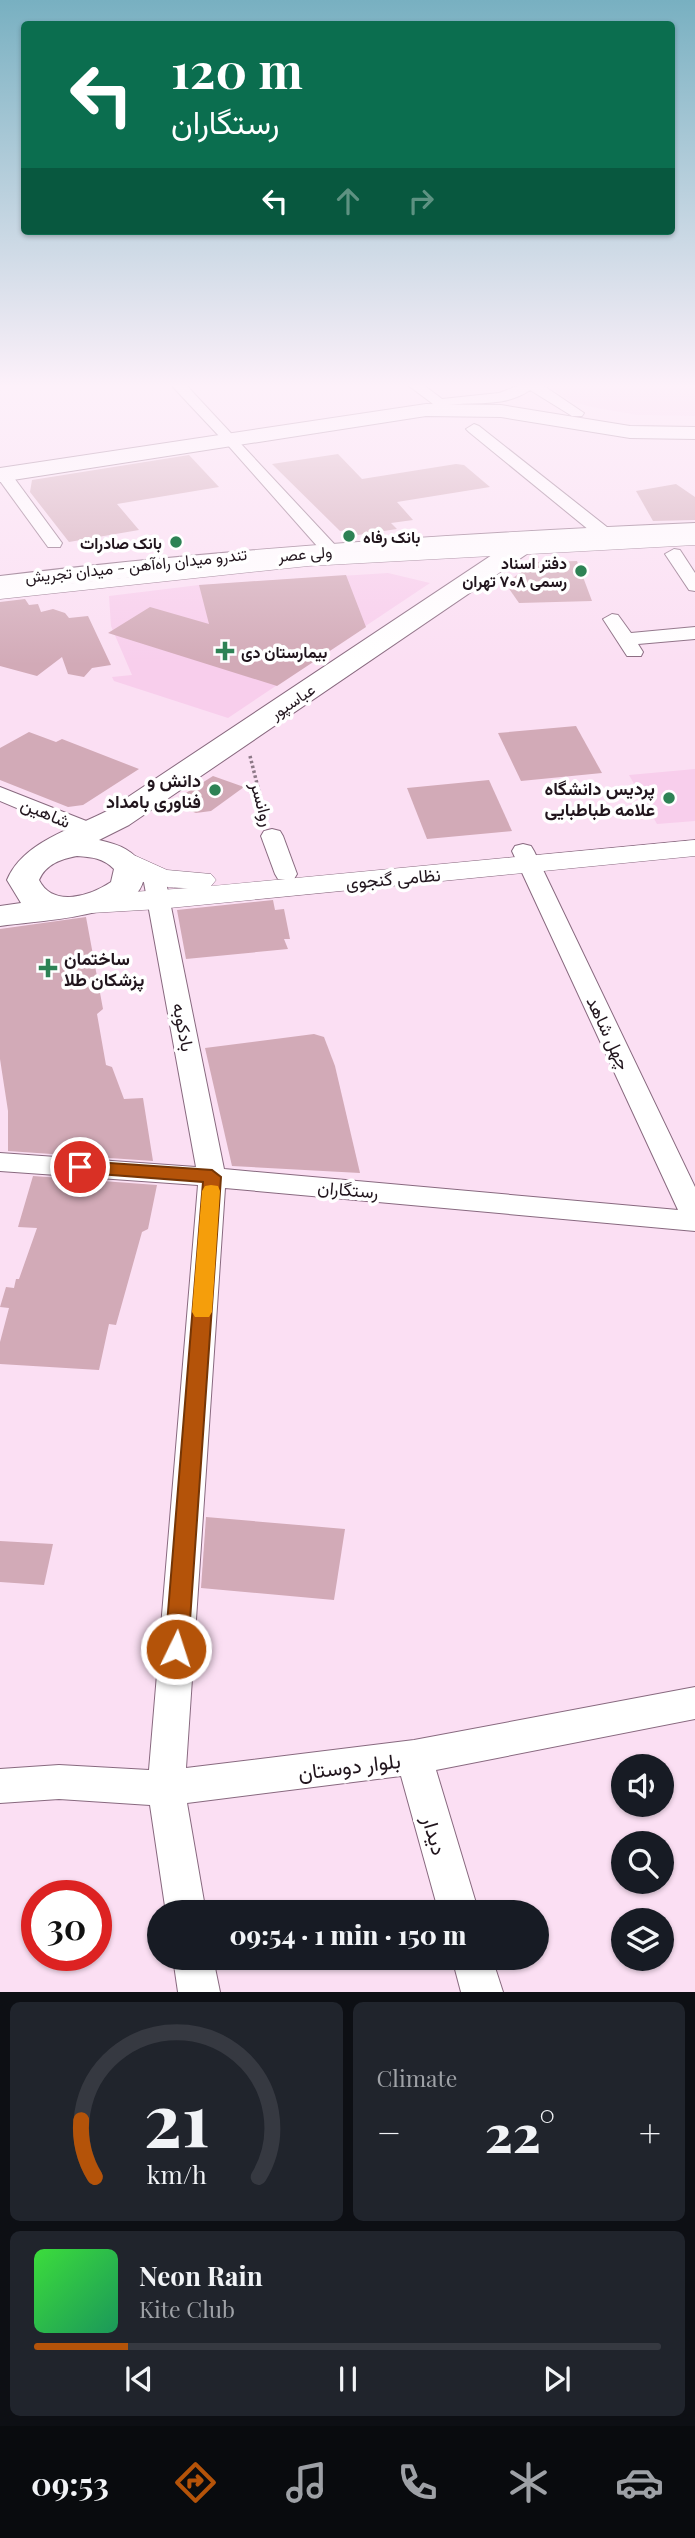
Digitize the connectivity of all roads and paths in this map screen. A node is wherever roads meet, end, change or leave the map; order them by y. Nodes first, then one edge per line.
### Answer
1 (6, 479) edge
2 (266, 479) edge
3 (536, 479) edge
4 (695, 531) edge
5 (606, 535) junction
6 (695, 541) edge
7 (54, 543) dead end
8 (527, 543) junction
9 (331, 551) junction
10 (674, 554) dead end
11 (0, 584) edge
12 (695, 586) edge
13 (0, 595) edge
14 (612, 619) dead end
15 (695, 633) edge
16 (244, 733) junction
17 (0, 793) edge
18 (105, 825) junction
19 (695, 835) edge
20 (272, 836) joint
21 (695, 848) edge
22 (527, 858) junction
23 (123, 859) junction
24 (23, 870) edge
25 (286, 874) junction
26 (157, 889) junction
27 (79, 905) junction
28 (0, 916) edge
29 (0, 1162) edge
30 (212, 1177) junction
31 (695, 1216) edge
32 (695, 1222) edge
33 (695, 1703) edge
34 (414, 1757) junction
35 (0, 1786) edge
36 (166, 1788) junction
37 (184, 1900) edge
38 (455, 1900) edge
39 (195, 1970) edge
40 (476, 1970) edge
41 (199, 1992) edge
42 (482, 1992) edge

1 - 7 street
2 - 9 street
3 - 5 street
4 - 5 main road, ولی عصر
5 - 8 main road, ولی عصر
6 - 8 lane, تندرو میدان راه‌آهن - میدان تجریش
8 - 9 main road, ولی عصر
8 - 13 lane, تندرو میدان راه‌آهن - میدان تجریش
8 - 16 main road, عباسپور
9 - 11 main road, ولی عصر
10 - 12 street
14 - 15 street
16 - 18 main road, عباسپور
16 - 20 path, روانسر
17 - 18 street, شاهین
18 - 23 main road
18 - 24 main road, عباسپور
19 - 22 street, نظامی گنجوی
20 - 25 street, روانسر
21 - 22 street, نظامی گنجوی
22 - 25 street, نظامی گنجوی
22 - 26 street, نظامی گنجوی
22 - 31 street, چهل شاهد
23 - 24 main road
23 - 26 street, نظامی گنجوی
23 - 27 main road
24 - 27 main road
25 - 26 street, نظامی گنجوی
26 - 27 street, نظامی گنجوی
26 - 30 street, بادکوبه
27 - 28 main road
29 - 30 street, رستگاران
30 - 32 street, رستگاران
30 - 36 street, بادکوبه
33 - 34 street, بلوار دوستان
34 - 36 street, بلوار دوستان
34 - 38 street, دیدار
35 - 36 street, بلوار دوستان
36 - 37 street, بادکوبه
39 - 41 street
40 - 42 street

